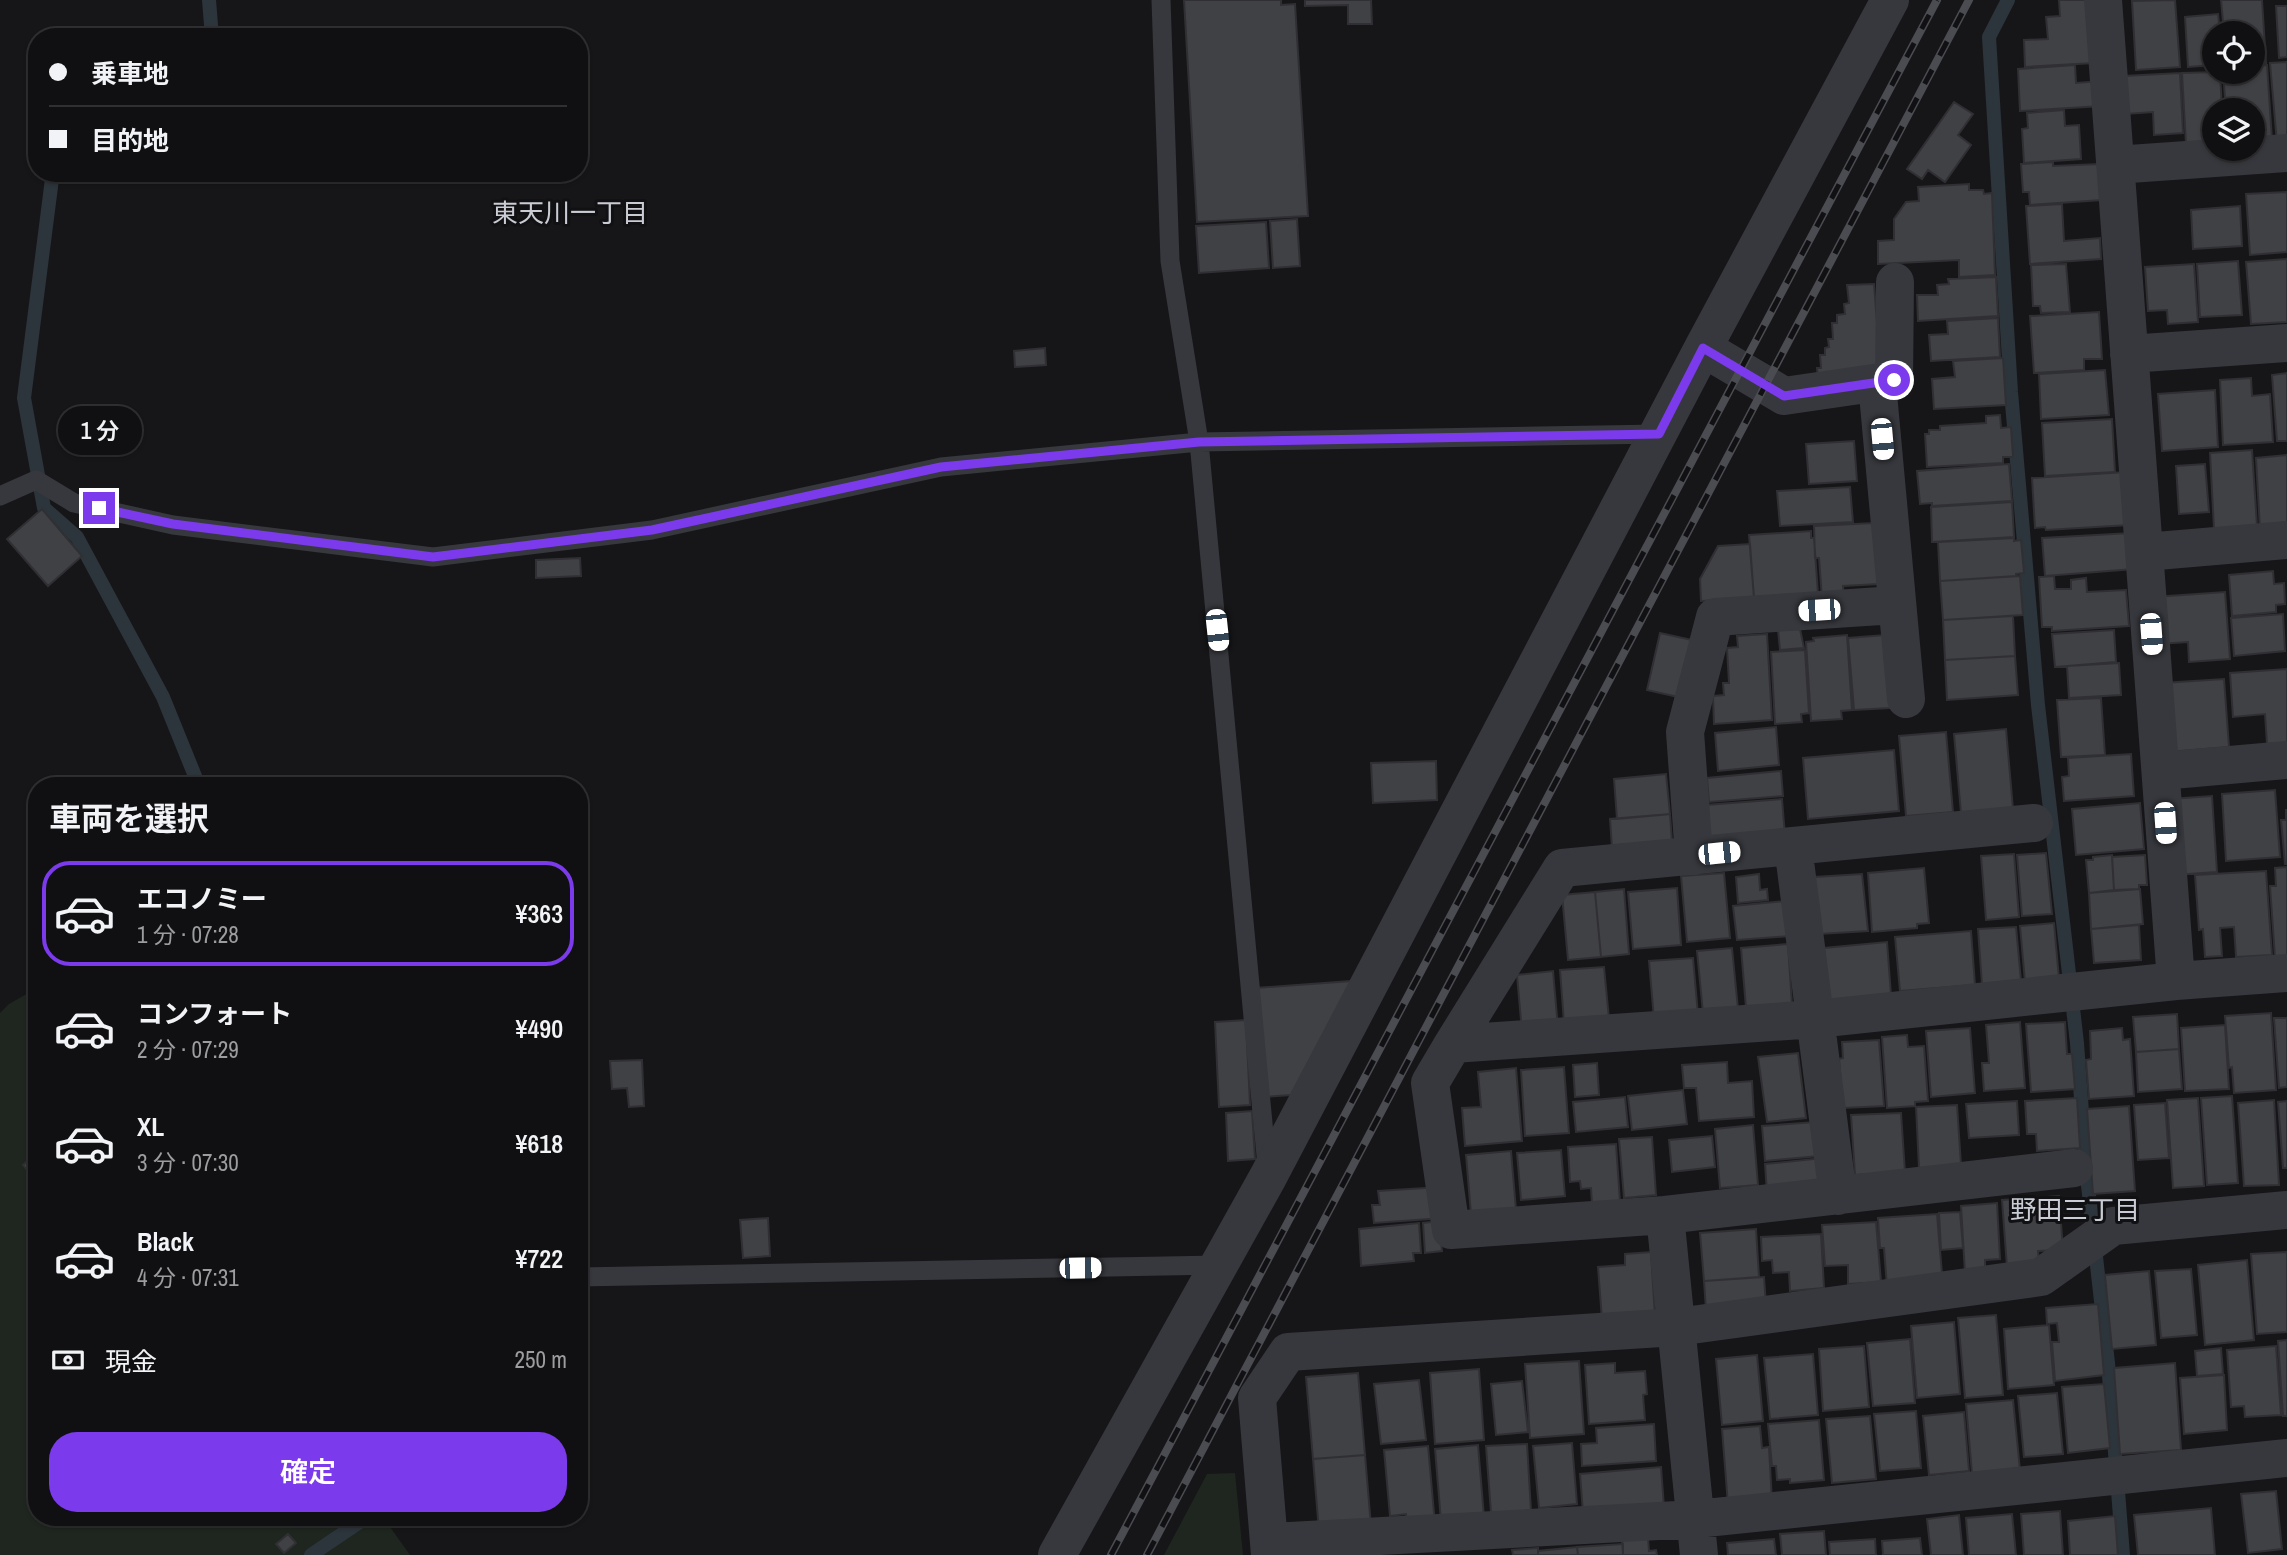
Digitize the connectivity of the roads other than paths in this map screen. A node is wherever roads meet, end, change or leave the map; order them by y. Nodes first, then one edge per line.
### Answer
1 (1161, 0) edge
2 (1890, 0) edge
3 (2103, 0) edge
4 (2287, 153) edge
5 (2115, 165) junction
6 (1895, 282) dead end
7 (2287, 343) edge
8 (1703, 348) junction
9 (2129, 354) junction
10 (1877, 383) junction
11 (1659, 434) junction
12 (1199, 442) junction
13 (0, 496) edge
14 (2287, 540) edge
15 (2144, 552) junction
16 (1896, 605) junction
17 (1906, 699) dead end
18 (2287, 760) edge
19 (2161, 771) junction
20 (2034, 823) dead end
21 (1793, 846) junction
22 (1694, 856) junction
23 (2287, 973) edge
24 (2176, 981) junction
25 (1816, 1019) junction
26 (1453, 1044) junction
27 (2074, 1168) dead end
28 (1268, 1177) junction
29 (1838, 1196) junction
30 (2287, 1210) edge
31 (1665, 1215) junction
32 (1219, 1265) junction
33 (588, 1277) edge
34 (1677, 1327) junction
35 (2287, 1458) edge
36 (1697, 1537) edge
37 (1270, 1548) edge
38 (1057, 1555) edge

1 - 12 lane
2 - 8 street
3 - 5 street
4 - 5 street
5 - 9 street
6 - 10 street
7 - 9 street
8 - 10 street
8 - 11 street
9 - 15 street
10 - 16 street
11 - 12 lane
11 - 28 street
12 - 13 lane
12 - 28 lane
14 - 15 street
15 - 19 street
16 - 17 street
16 - 22 street
18 - 19 street
19 - 24 street
20 - 21 street
21 - 22 street
21 - 25 street
22 - 26 street
23 - 24 street
24 - 25 street
25 - 26 street
25 - 29 street
26 - 31 street
27 - 29 street
28 - 32 street
29 - 31 street
30 - 34 street
31 - 34 street
32 - 33 lane
32 - 38 street
34 - 36 street
34 - 37 street
35 - 36 street
36 - 37 street

